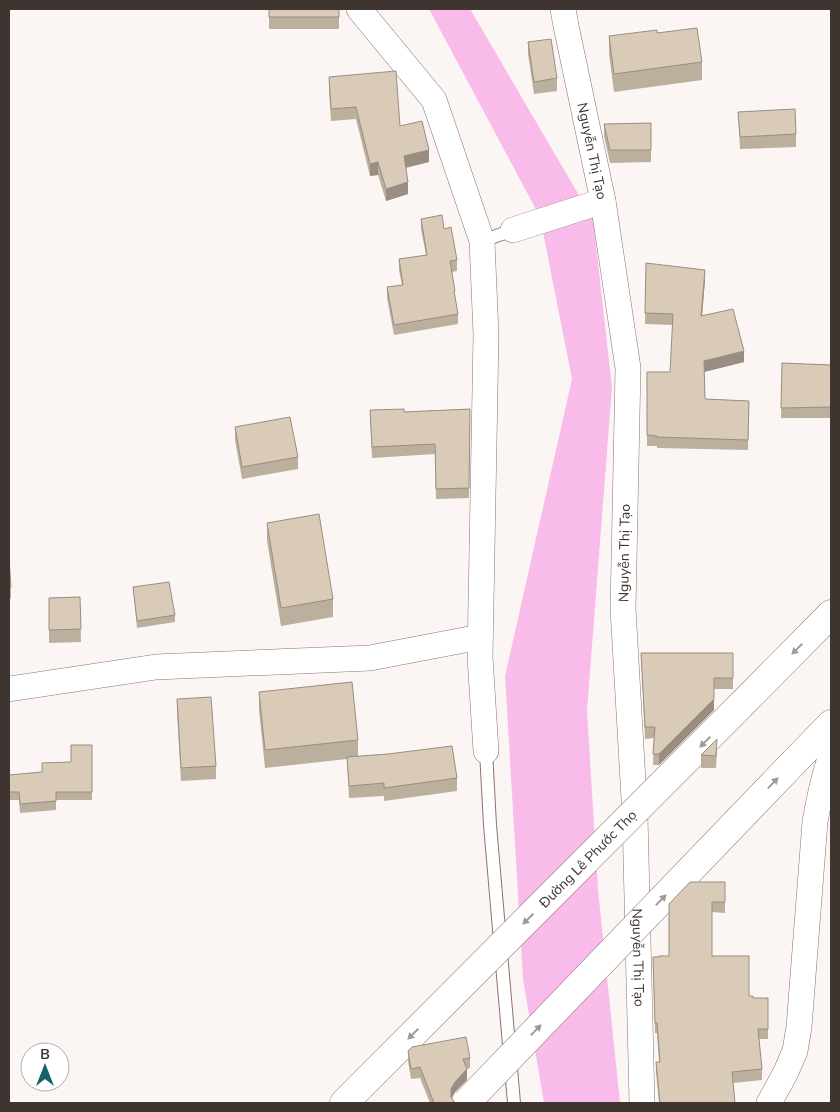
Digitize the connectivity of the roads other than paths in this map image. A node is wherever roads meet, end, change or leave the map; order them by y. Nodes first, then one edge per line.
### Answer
1 (359, 9) edge
2 (563, 9) edge
3 (599, 203) junction
4 (512, 230) joint
5 (482, 241) junction
6 (831, 614) edge
7 (480, 637) junction
8 (9, 689) edge
9 (831, 724) edge
10 (486, 751) joint
11 (831, 756) edge
12 (353, 1094) edge
13 (466, 1103) edge
14 (514, 1103) edge
15 (642, 1103) edge
16 (769, 1103) edge

1 - 5 street
2 - 3 street, Nguyễn Thị Tạo
3 - 4 street
3 - 15 street, Nguyễn Thị Tạo
4 - 5 lane
5 - 7 street
6 -> 12 street, Đường Lê Phước Thọ, bridge
7 - 8 street
7 - 10 street
13 -> 9 street, bridge
10 - 14 lane
11 - 16 street

